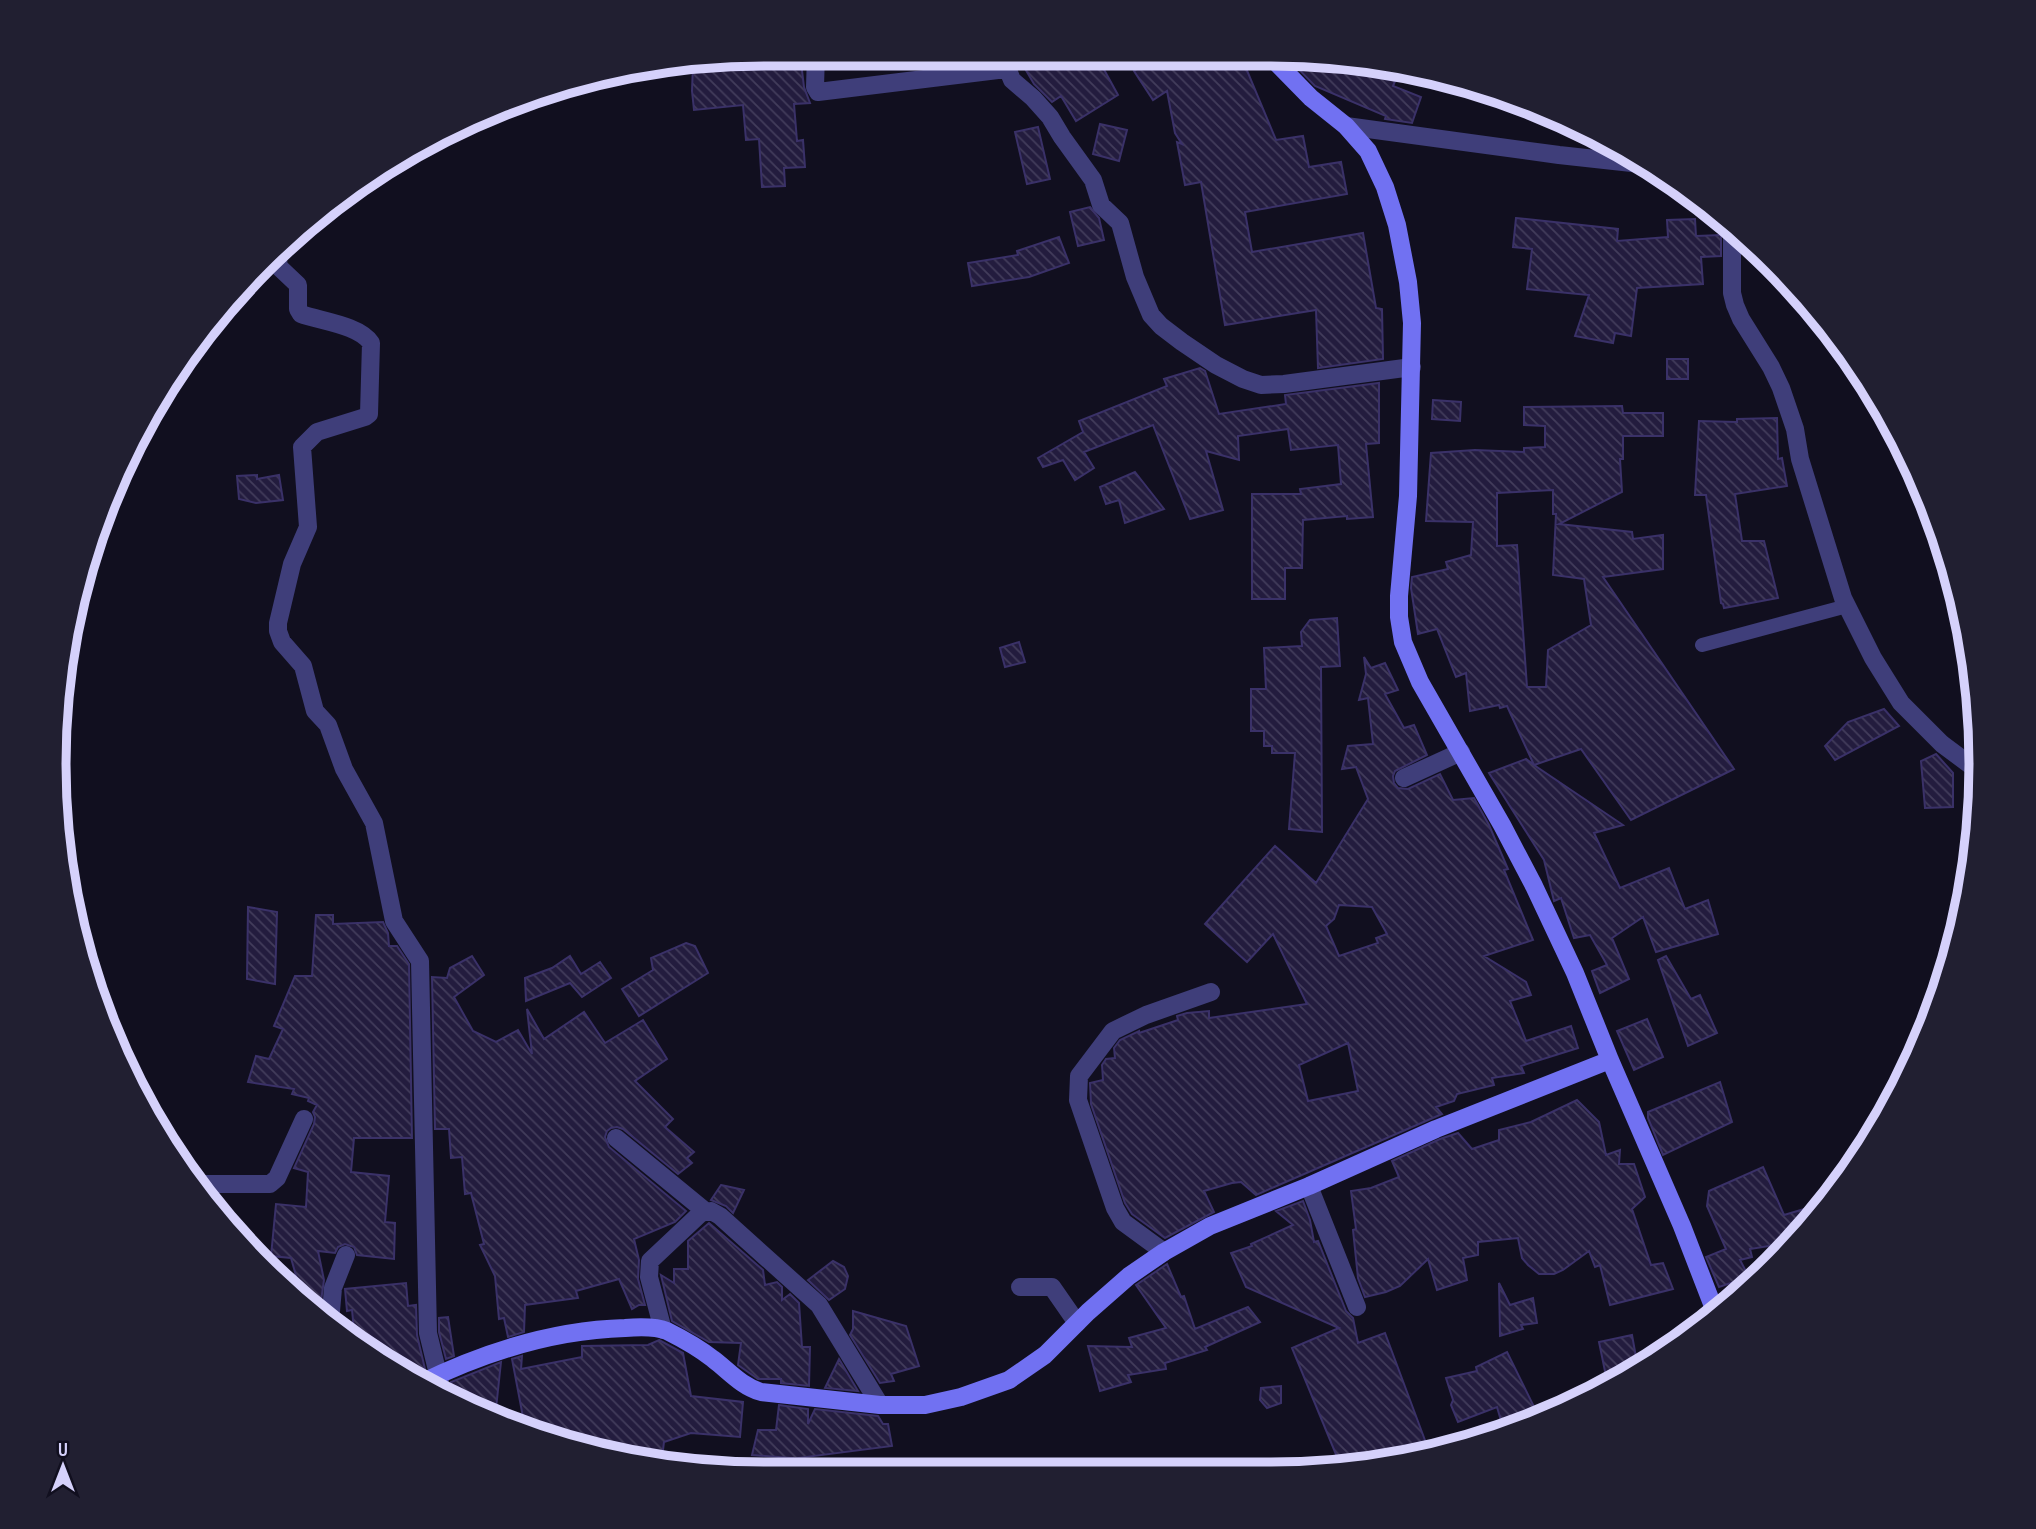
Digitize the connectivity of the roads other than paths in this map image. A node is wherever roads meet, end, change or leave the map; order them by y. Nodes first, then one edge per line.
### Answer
1 (816, 66) edge
2 (980, 66) edge
3 (1006, 66) edge
4 (1279, 66) edge
5 (1346, 126) junction
6 (1623, 162) edge
7 (1732, 240) edge
8 (279, 264) edge
9 (1412, 367) junction
10 (1847, 606) junction
11 (1702, 645) dead end
12 (1461, 752) junction
13 (1969, 764) edge
14 (1404, 778) dead end
15 (1211, 992) dead end
16 (1610, 1059) junction
17 (304, 1119) dead end
18 (616, 1138) dead end
19 (207, 1184) edge
20 (1309, 1186) junction
21 (705, 1211) junction
22 (1164, 1252) junction
23 (346, 1255) dead end
24 (1020, 1287) dead end
25 (1712, 1305) edge
26 (1357, 1307) dead end
27 (331, 1311) edge
28 (1077, 1323) junction
29 (663, 1329) junction
30 (438, 1375) junction
31 (432, 1378) edge
32 (440, 1382) edge
33 (880, 1405) junction

1 - 2 street
3 - 9 street
4 - 5 street
5 - 6 street
5 - 9 street
7 - 10 street
8 - 30 street
9 - 12 street
10 - 11 lane
10 - 13 street
12 - 14 street
12 - 16 street
15 - 22 street
16 - 20 street
16 - 25 street
17 - 19 street
18 - 21 street
20 - 22 street
20 - 26 street
21 - 29 street
21 - 33 street
22 - 28 street
23 - 27 street
24 - 28 street
28 - 33 street
29 - 30 street
29 - 33 street
30 - 31 street
30 - 32 street

